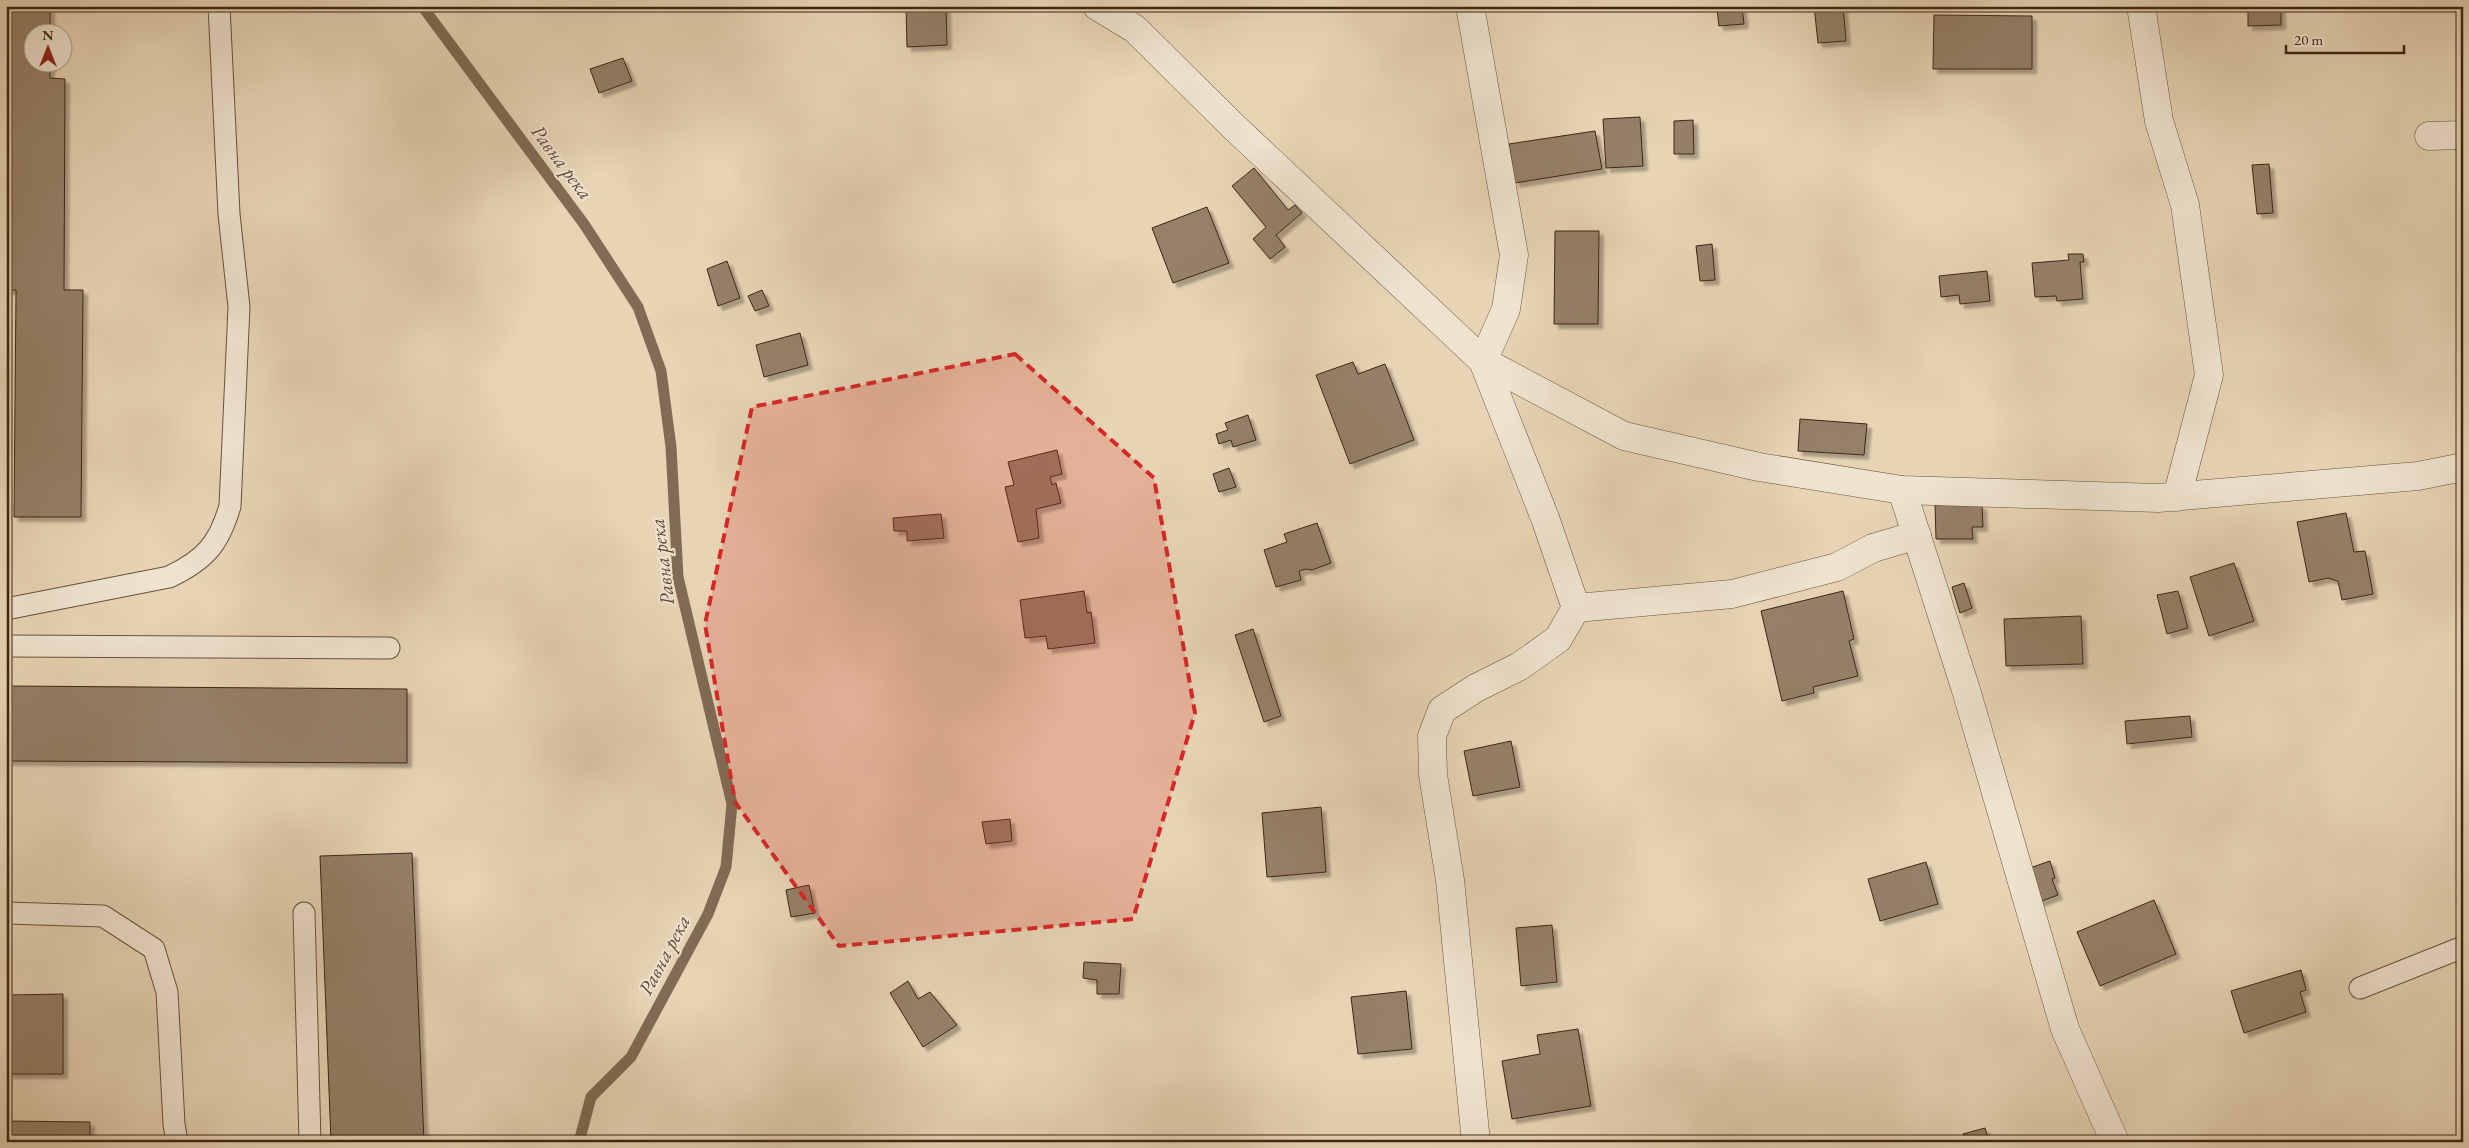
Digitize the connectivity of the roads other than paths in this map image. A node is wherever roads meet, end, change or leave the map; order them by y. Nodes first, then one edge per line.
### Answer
1 (219, 6) edge
2 (1097, 6) edge
3 (1470, 6) edge
4 (2140, 6) edge
5 (2463, 135) edge
6 (2429, 136) dead end
7 (1484, 361) junction
8 (2463, 467) edge
9 (1902, 490) junction
10 (2177, 497) junction
11 (1917, 535) junction
12 (1576, 608) junction
13 (6, 609) edge
14 (6, 646) edge
15 (389, 648) dead end
16 (6, 913) edge
17 (304, 914) dead end
18 (2463, 947) edge
19 (2360, 988) dead end
20 (177, 1142) edge
21 (310, 1142) edge
22 (1476, 1142) edge
23 (2115, 1142) edge

1 - 13 lane
2 - 7 street
3 - 7 street
4 - 10 street
5 - 6 street
7 - 9 street
7 - 12 street
8 - 10 street
9 - 10 street
9 - 11 street
11 - 12 street
11 - 23 street
12 - 22 street
14 - 15 lane
16 - 20 lane
17 - 21 lane
18 - 19 lane

